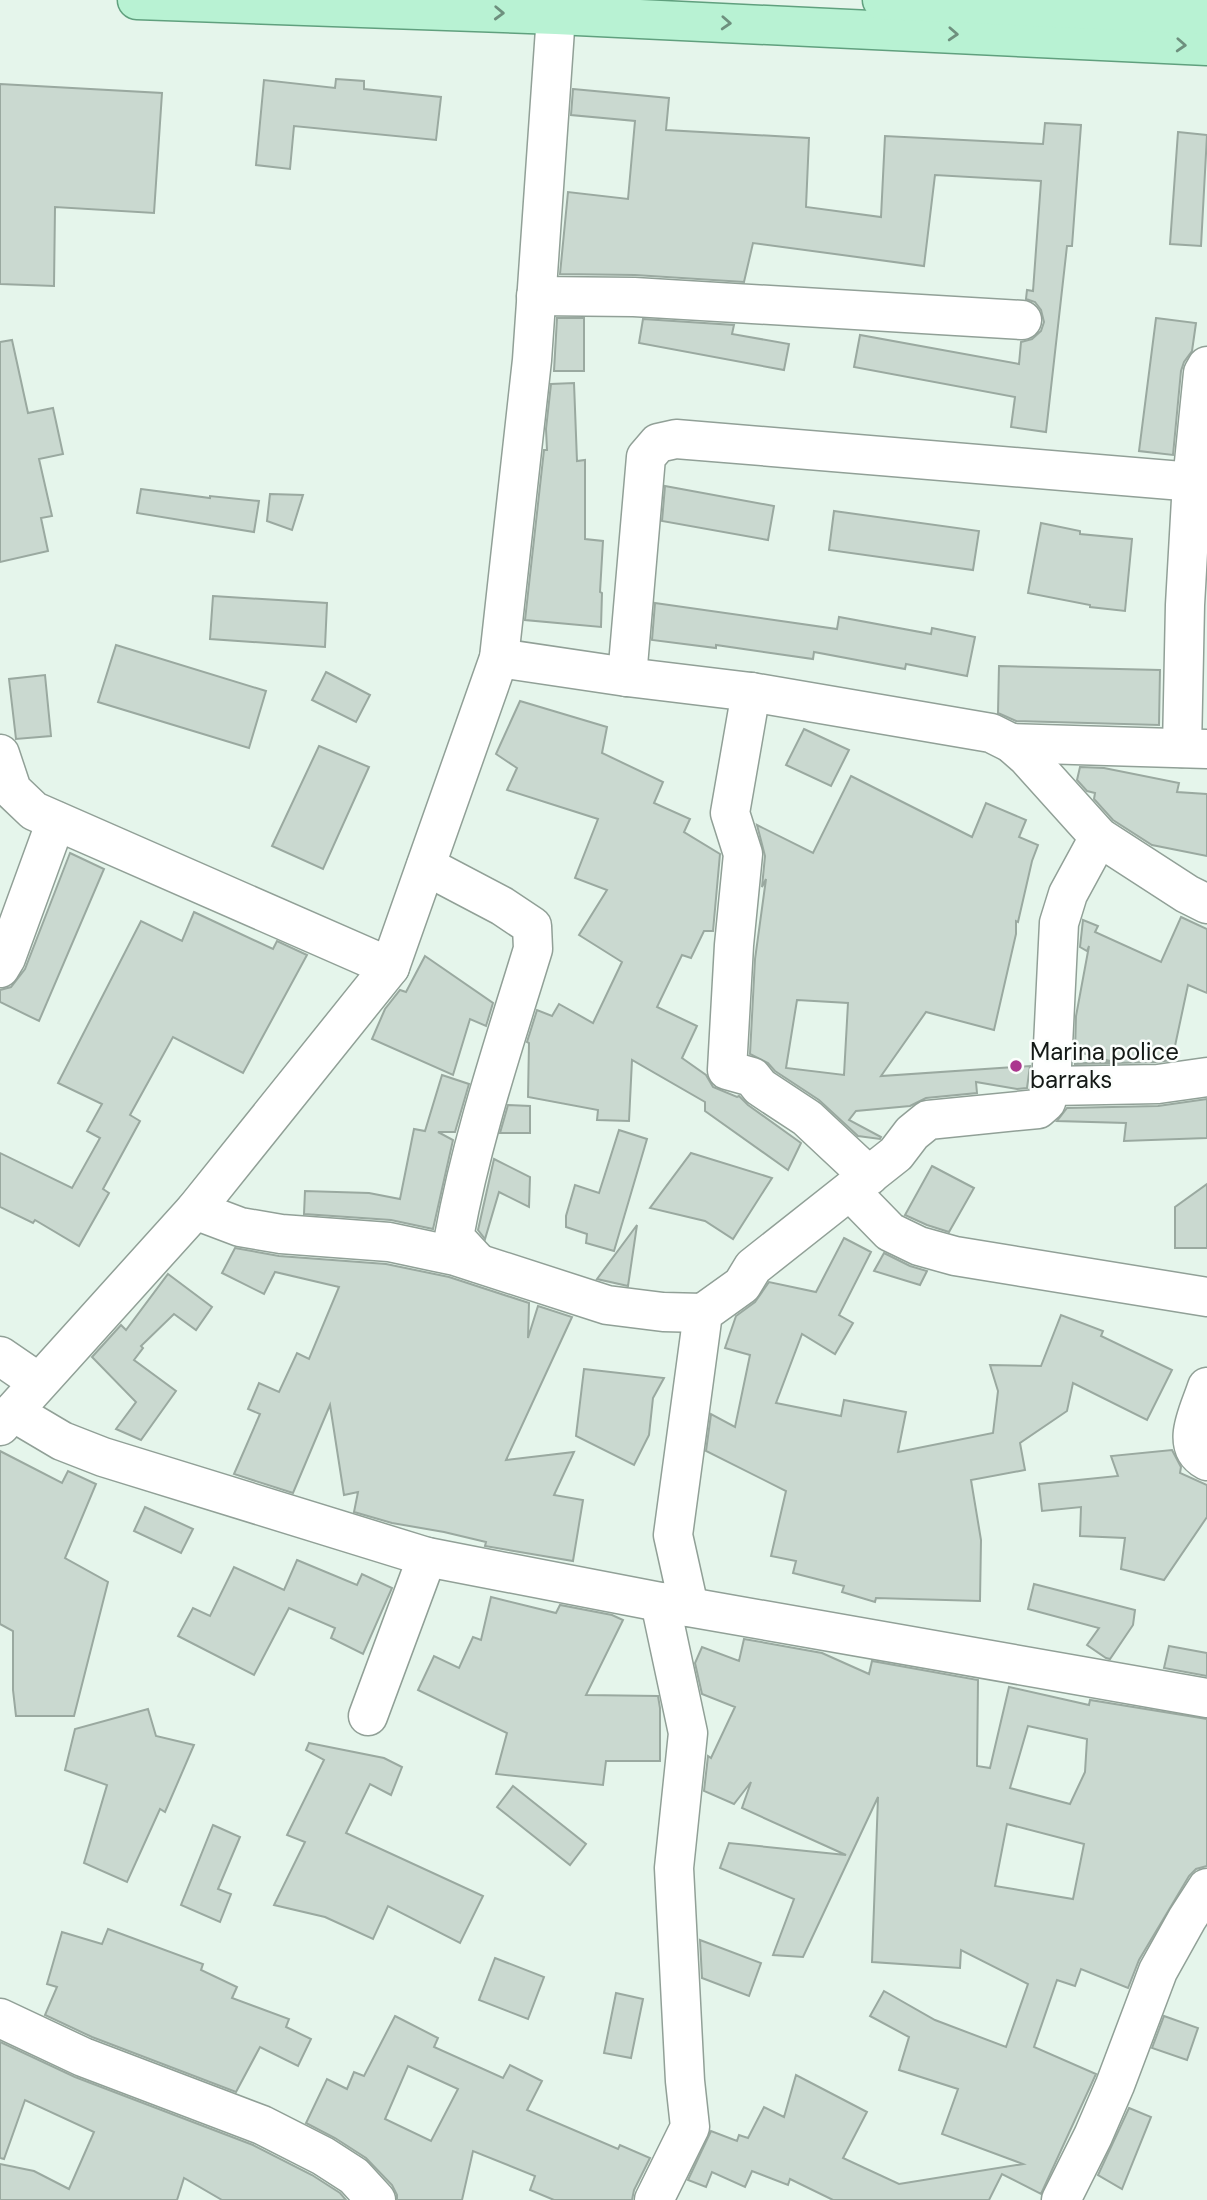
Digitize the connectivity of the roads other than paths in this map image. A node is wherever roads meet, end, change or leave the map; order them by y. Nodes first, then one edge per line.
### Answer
1 (137, 0) edge
2 (883, 0) edge
3 (902, 0) edge
4 (556, 15) junction
5 (1207, 15) edge
6 (1207, 46) edge
7 (536, 296) junction
8 (1022, 320) dead end
9 (1207, 366) edge
10 (1199, 483) edge
11 (1196, 606) edge
12 (499, 658) junction
13 (627, 677) junction
14 (751, 692) junction
15 (1011, 743) junction
16 (1195, 749) edge
17 (0, 754) edge
18 (56, 821) junction
19 (1099, 838) junction
20 (426, 866) junction
21 (1207, 904) edge
22 (390, 967) junction
23 (0, 968) edge
24 (1207, 1077) edge
25 (1051, 1086) junction
26 (859, 1183) junction
27 (195, 1210) junction
28 (478, 1263) junction
29 (1207, 1297) edge
30 (703, 1313) junction
31 (0, 1356) edge
32 (38, 1382) junction
33 (1207, 1387) edge
34 (6, 1419) edge
35 (1207, 1461) edge
36 (426, 1557) junction
37 (675, 1604) junction
38 (1207, 1698) edge
39 (368, 1716) dead end
40 (1207, 1888) edge
41 (0, 2018) edge
42 (376, 2200) edge
43 (654, 2200) edge
44 (1061, 2200) edge

1 -> 4 main road
2 - 3 main road
3 - 5 main road
4 -> 6 main road
4 - 7 street
7 - 8 street
7 - 12 street
9 - 10 street
10 - 11 street
10 - 13 street
11 - 16 street
12 - 13 street
12 - 20 street
13 - 14 street
14 - 15 street
14 - 26 street
15 - 16 street
15 - 19 street
17 - 18 street
18 - 22 street
18 - 23 street
19 - 21 street
19 - 25 street
20 - 22 street
20 - 28 street
22 - 27 street
24 - 25 street
25 - 26 street
26 - 29 street
26 - 30 street
27 - 28 street
27 - 32 street
28 - 30 street
30 - 37 street
31 - 32 street
32 - 34 street
33 - 35 street
34 - 36 street
36 - 37 street
36 - 39 street
37 - 38 street
37 - 43 street
40 - 44 street
41 - 42 street

